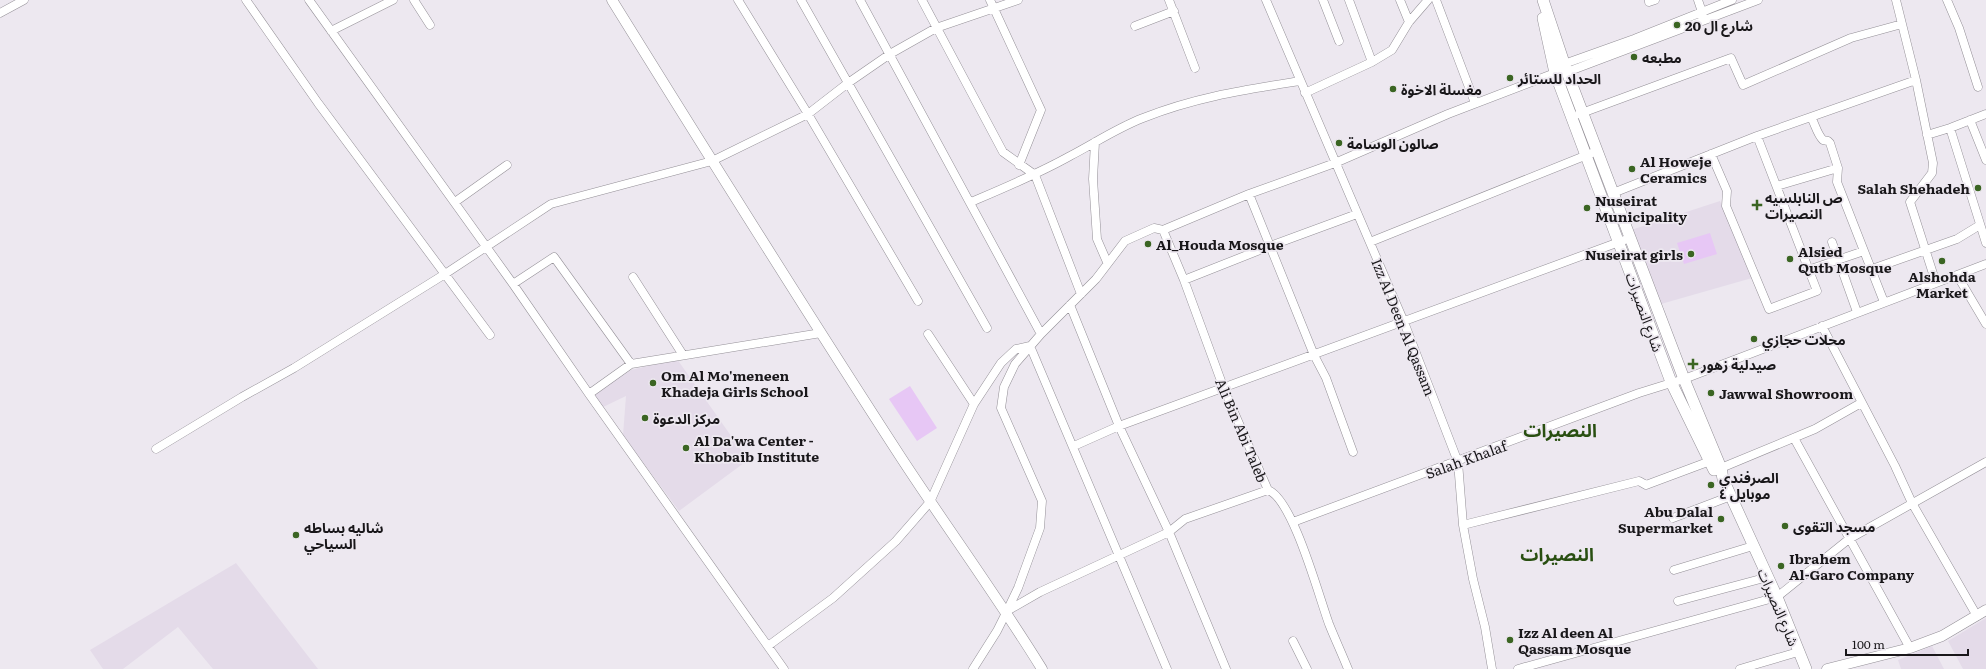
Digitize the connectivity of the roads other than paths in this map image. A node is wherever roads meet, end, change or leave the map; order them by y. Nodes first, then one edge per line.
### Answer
1 (24, 0) edge
2 (246, 0) edge
3 (309, 0) edge
4 (393, 0) edge
5 (414, 0) edge
6 (612, 0) edge
7 (738, 0) edge
8 (801, 0) edge
9 (860, 0) edge
10 (922, 0) edge
11 (990, 0) edge
12 (1018, 0) edge
13 (1169, 0) edge
14 (1266, 0) edge
15 (1323, 0) edge
16 (1349, 0) edge
17 (1400, 0) edge
18 (1428, 0) edge
19 (1436, 0) edge
20 (1537, 0) edge
21 (1544, 0) edge
22 (1649, 0) edge
23 (1655, 0) edge
24 (1698, 0) edge
25 (1732, 0) edge
26 (1758, 0) edge
27 (1947, 0) edge
28 (1897, 1) edge
29 (994, 8) junction
30 (1174, 11) junction
31 (1702, 11) junction
32 (0, 13) edge
33 (1705, 20) junction
34 (1409, 22) junction
35 (1902, 24) junction
36 (430, 25) dead end
37 (1135, 26) dead end
38 (936, 28) junction
39 (331, 31) junction
40 (1339, 41) dead end
41 (890, 54) junction
42 (1372, 62) junction
43 (1195, 68) dead end
44 (1566, 68) junction
45 (1555, 73) junction
46 (1916, 80) junction
47 (1300, 81) junction
48 (848, 83) junction
49 (1978, 87) dead end
50 (1305, 92) junction
51 (1475, 103) junction
52 (808, 114) junction
53 (1986, 114) edge
54 (1577, 115) junction
55 (1810, 117) junction
56 (1970, 120) junction
57 (1950, 128) junction
58 (1927, 134) junction
59 (1757, 136) junction
60 (1095, 142) junction
61 (1592, 152) junction
62 (1711, 154) junction
63 (1986, 160) edge
64 (712, 161) junction
65 (1335, 163) junction
66 (507, 165) dead end
67 (1020, 165) junction
68 (1838, 168) junction
69 (1035, 175) junction
70 (1777, 186) junction
71 (1613, 193) junction
72 (1249, 194) junction
73 (455, 202) junction
74 (971, 202) junction
75 (1357, 214) junction
76 (1980, 225) junction
77 (1163, 230) junction
78 (1630, 238) junction
79 (1370, 242) junction
80 (1619, 242) junction
81 (1832, 242) dead end
82 (1986, 243) edge
83 (487, 246) junction
84 (1270, 246) junction
85 (1864, 251) junction
86 (1927, 251) junction
87 (1838, 259) junction
88 (1107, 262) junction
89 (1986, 264) edge
90 (1872, 269) junction
91 (1808, 270) junction
92 (445, 274) junction
93 (1957, 275) junction
94 (633, 277) dead end
95 (1184, 280) junction
96 (1936, 283) junction
97 (513, 284) junction
98 (1081, 294) junction
99 (918, 301) dead end
100 (1884, 302) junction
101 (1070, 305) junction
102 (1857, 312) junction
103 (1404, 322) junction
104 (1986, 324) edge
105 (1822, 326) junction
106 (987, 328) dead end
107 (821, 334) junction
108 (928, 334) dead end
109 (1041, 334) junction
110 (490, 335) dead end
111 (1030, 346) junction
112 (683, 355) junction
113 (1314, 355) junction
114 (631, 364) junction
115 (1684, 379) junction
116 (1671, 382) junction
117 (1224, 389) junction
118 (589, 394) junction
119 (1861, 403) junction
120 (974, 404) junction
121 (1119, 426) junction
122 (1794, 438) junction
123 (1074, 446) junction
124 (156, 449) dead end
125 (1353, 452) dead end
126 (1458, 462) junction
127 (1986, 462) edge
128 (1717, 467) junction
129 (1268, 490) junction
130 (1731, 496) junction
131 (930, 502) junction
132 (1912, 503) junction
133 (1673, 518) dead end
134 (1293, 522) junction
135 (1462, 525) junction
136 (1169, 532) junction
137 (1849, 539) junction
138 (1753, 546) junction
139 (1120, 556) junction
140 (1674, 570) dead end
141 (1768, 577) junction
142 (1777, 597) junction
143 (1678, 601) dead end
144 (1986, 610) edge
145 (1006, 611) junction
146 (1977, 616) junction
147 (1293, 641) dead end
148 (768, 646) junction
149 (1910, 648) junction
150 (1798, 652) junction
151 (784, 669) edge
152 (973, 669) edge
153 (1042, 669) edge
154 (1168, 669) edge
155 (1226, 669) edge
156 (1307, 669) edge
157 (1348, 669) edge
158 (1492, 669) edge
159 (1518, 669) edge
160 (1740, 669) edge
161 (1806, 669) edge
162 (1827, 669) edge

1 - 32 street
2 - 92 street
3 - 39 street
4 - 39 street
5 - 36 street
6 - 64 street
7 - 52 street
8 - 48 street
9 - 41 street
10 - 38 street
11 - 29 street
12 - 29 street
13 - 30 street
14 - 47 street, Izz Al Deen Al Qassam
15 - 40 street
16 - 42 street
17 - 34 street
18 - 34 street
19 - 51 street
20 - 45 main road, شارع النصيرات
21 - 44 main road, شارع النصيرات
22 - 23 street
24 - 31 street
25 - 31 street
26 - 33 street
27 - 49 street
28 - 35 street
29 - 38 street
29 - 67 street
30 - 37 street
30 - 43 street
31 - 33 street
31 - 44 street
33 - 44 street
34 - 42 street
35 - 46 street
35 - 54 street
38 - 41 street
38 - 67 street
39 - 73 street
41 - 48 street
41 - 74 street
42 - 50 street
44 - 45 street
44 - 54 main road, شارع النصيرات
45 - 51 street
45 - 54 main road, شارع النصيرات
46 - 55 street
46 - 58 street
47 - 50 street, Izz Al Deen Al Qassam
47 - 60 street
48 - 52 street
48 - 106 street
50 - 65 street, Izz Al Deen Al Qassam
51 - 65 street
52 - 64 street
52 - 99 street
53 - 56 street
54 - 61 main road, شارع النصيرات
55 - 59 street
55 - 68 street
56 - 57 street
56 - 63 street
57 - 58 street
57 - 76 street
58 - 86 street
59 - 62 street
59 - 70 street
60 - 69 street
60 - 88 street
61 - 71 main road, شارع النصيرات
61 - 79 street
61 - 80 main road, شارع النصيرات
62 - 71 street
62 - 91 street
64 - 83 street
64 - 107 street
65 - 72 street
65 - 75 street, Izz Al Deen Al Qassam
66 - 73 street
67 - 69 street
68 - 70 street
68 - 85 street
69 - 74 street
69 - 98 street
70 - 91 street
71 - 78 main road, شارع النصيرات
72 - 77 street
72 - 84 street
73 - 83 street
74 - 109 street
75 - 79 street, Izz Al Deen Al Qassam
75 - 84 street
76 - 82 street
76 - 86 street
77 - 88 street
77 - 95 street, Ali Bin Abi Taleb
78 - 80 street
78 - 115 main road, شارع النصيرات
79 - 103 street, Izz Al Deen Al Qassam
80 - 103 street
80 - 116 main road, شارع النصيرات
81 - 87 street
83 - 92 street
83 - 97 street
84 - 95 street
84 - 113 street
85 - 87 street
85 - 90 street
86 - 90 street
86 - 96 street
87 - 91 street
87 - 102 street
88 - 98 street
89 - 93 street, Salah Khalaf
90 - 100 street
92 - 110 street
92 - 124 street
93 - 96 street, Salah Khalaf
93 - 104 street
94 - 112 street
95 - 117 street, Ali Bin Abi Taleb
96 - 100 street, Salah Khalaf
97 - 114 street
97 - 118 street
98 - 101 street
100 - 102 street, Salah Khalaf
101 - 109 street
101 - 121 street
102 - 105 street, Salah Khalaf
103 - 113 street
103 - 126 street, Izz Al Deen Al Qassam
105 - 115 street, Salah Khalaf
105 - 119 street
107 - 112 street
107 - 131 street
108 - 120 street
109 - 111 street
111 - 120 street
111 - 123 street
111 - 145 street
112 - 114 street
113 - 117 street
113 - 125 street
114 - 118 street
115 - 116 street, Salah Khalaf
115 - 128 main road, شارع النصيرات
116 - 126 street, Salah Khalaf
116 - 128 main road, شارع النصيرات
117 - 121 street
117 - 129 street, Ali Bin Abi Taleb
118 - 148 street
119 - 122 street
119 - 132 street
120 - 131 street
121 - 123 street
121 - 136 street
122 - 128 street
122 - 137 street
123 - 139 street
126 - 134 street, Salah Khalaf
126 - 135 street, Izz Al Deen Al Qassam
127 - 132 street
128 - 130 main road, شارع النصيرات
128 - 135 street
129 - 134 street, Ali Bin Abi Taleb
129 - 136 street
130 - 133 street
130 - 138 main road, شارع النصيرات
131 - 145 street
131 - 148 street
132 - 137 street
132 - 146 street
134 - 157 street, Ali Bin Abi Taleb
135 - 158 street, Izz Al Deen Al Qassam
136 - 139 street
136 - 155 street
137 - 142 street
137 - 149 street
138 - 140 street
138 - 141 main road, شارع النصيرات
139 - 145 street
139 - 154 street
141 - 142 main road, شارع النصيرات
141 - 143 street
142 - 150 main road, شارع النصيرات
142 - 159 street
144 - 146 street
145 - 152 street
145 - 153 street
146 - 149 street
147 - 156 street
148 - 151 street
149 - 162 street
150 - 160 street
150 - 161 main road, شارع النصيرات

